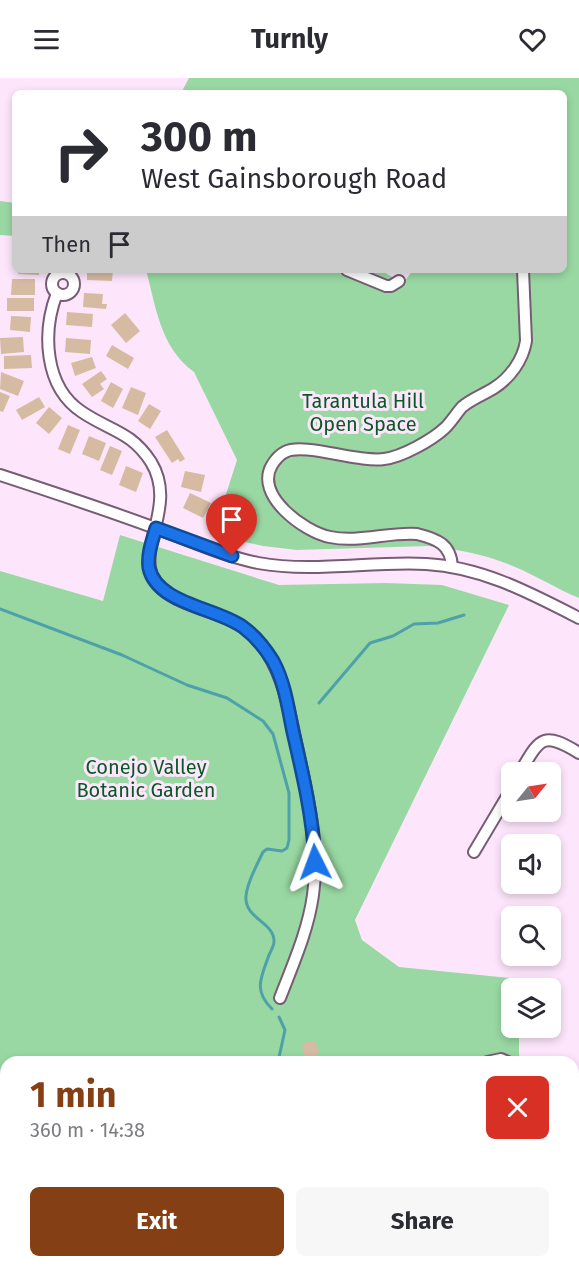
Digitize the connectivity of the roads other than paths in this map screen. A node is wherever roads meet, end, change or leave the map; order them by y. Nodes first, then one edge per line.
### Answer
1 (354, 273) edge
2 (523, 273) edge
3 (399, 281) dead end
4 (57, 293) dead end
5 (0, 475) edge
6 (156, 528) junction
7 (452, 567) junction
8 (579, 618) edge
9 (579, 753) edge
10 (526, 762) edge
11 (501, 807) edge
12 (474, 852) dead end
13 (280, 998) dead end

1 - 3 street
2 - 7 street
4 - 6 street
5 - 6 street
6 - 7 street
6 - 13 street
7 - 8 street
9 - 10 street
11 - 12 street

